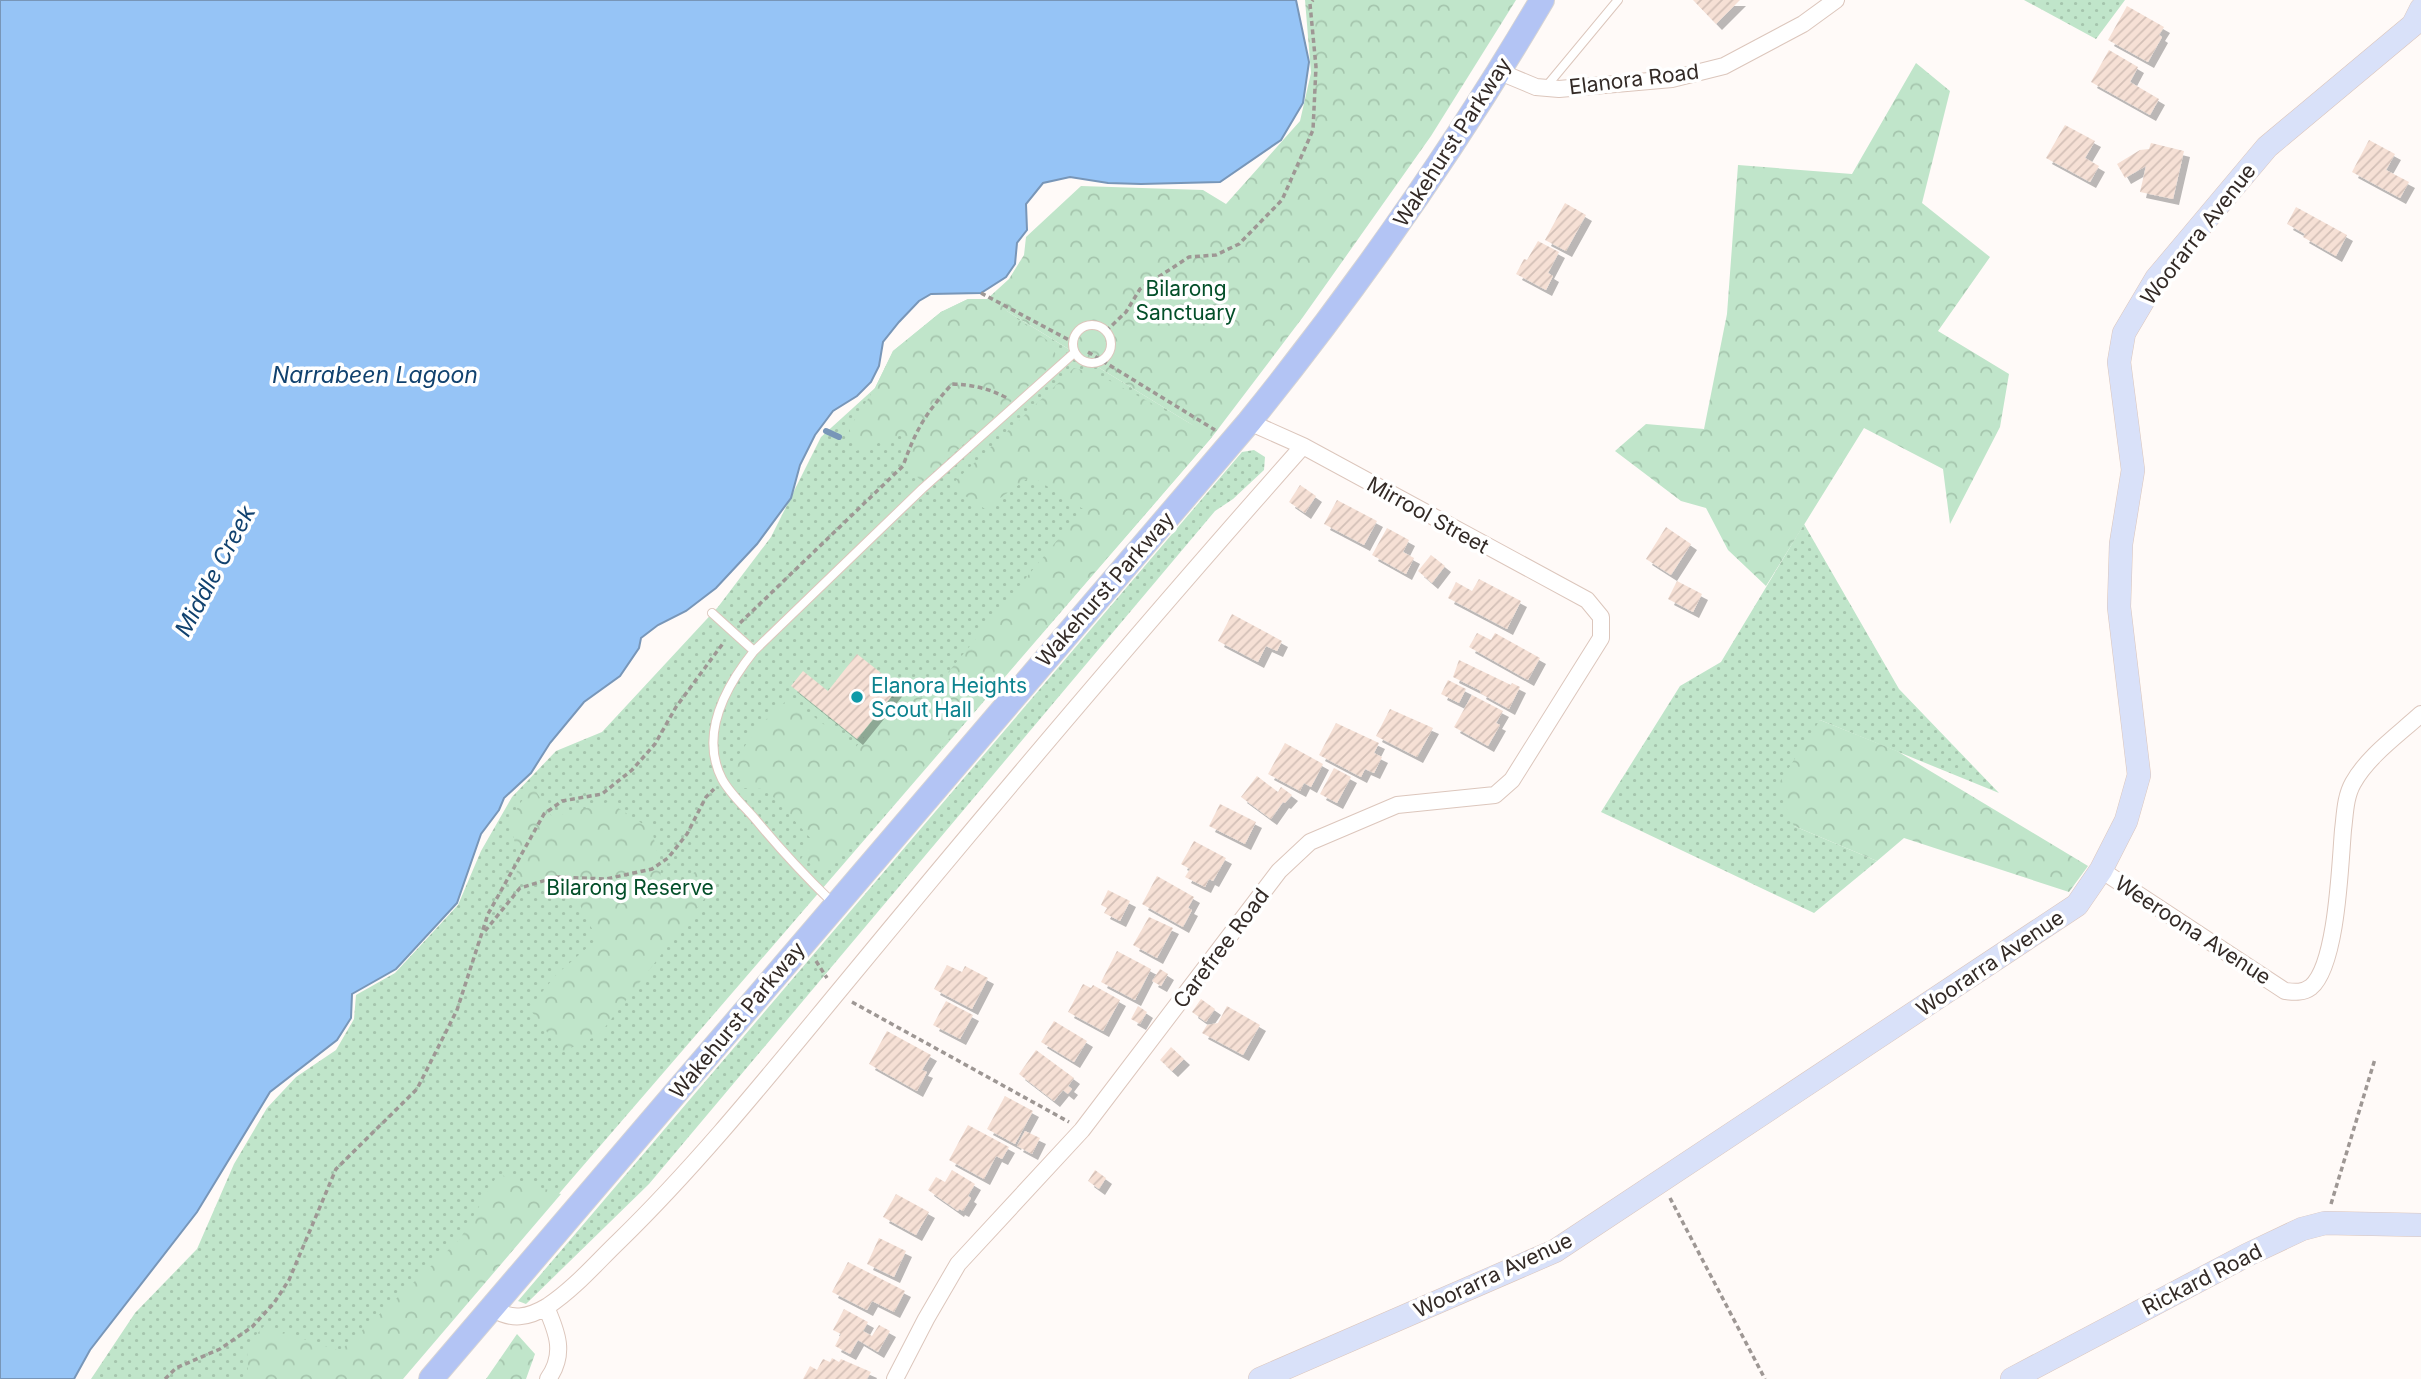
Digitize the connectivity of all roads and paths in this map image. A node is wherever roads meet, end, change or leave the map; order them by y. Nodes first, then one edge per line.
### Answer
1 (1313, 0) edge
2 (1542, 0) edge
3 (1618, 0) edge
4 (1836, 0) edge
5 (2421, 9) edge
6 (1500, 72) junction
7 (1545, 88) junction
8 (981, 293) dead end
9 (1106, 331) junction
10 (1072, 341) junction
11 (1074, 353) junction
12 (1101, 361) junction
13 (1249, 422) junction
14 (1232, 441) junction
15 (1303, 446) junction
16 (712, 613) dead end
17 (1601, 617) joint
18 (754, 651) junction
19 (2421, 714) edge
20 (723, 780) junction
21 (2101, 870) junction
22 (835, 904) junction
23 (803, 942) junction
24 (837, 993) junction
25 (2375, 1059) dead end
26 (1082, 1130) junction
27 (1661, 1181) junction
28 (2325, 1223) junction
29 (2413, 1225) edge
30 (546, 1307) junction
31 (492, 1308) junction
32 (165, 1379) edge
33 (431, 1379) edge
34 (548, 1379) edge
35 (895, 1379) edge
36 (1260, 1379) edge
37 (1765, 1379) edge
38 (2012, 1379) edge

1 - 9 path
2 - 6 main road, Wakehurst Parkway
3 - 7 lane
4 - 7 street, Elanora Road
5 - 21 street, Woorarra Avenue
6 - 7 street, Elanora Road
6 - 13 main road, Wakehurst Parkway
8 - 10 path
9 - 10 lane
9 - 12 lane
10 - 11 lane
10 - 12 path
11 - 12 lane
11 - 18 lane
12 - 14 path
13 - 14 main road, Wakehurst Parkway
13 - 15 street, Mirrool Street
14 - 22 main road, Wakehurst Parkway
15 - 17 street, Mirrool Street
15 - 24 street
16 - 18 lane
17 - 26 street, Carefree Road
18 - 20 lane
19 - 21 street, Weeroona Avenue
20 - 22 lane
20 - 32 path
21 - 27 street, Woorarra Avenue
22 - 23 main road, Wakehurst Parkway
23 - 24 path
23 - 31 main road, Wakehurst Parkway
24 - 26 path
24 - 30 street
25 - 28 path
26 - 35 street, Carefree Road
27 - 36 street, Woorarra Avenue
27 - 37 path
28 - 29 street, Rickard Road
28 - 38 street, Rickard Road
30 - 31 street
30 - 34 street
31 - 33 main road, Wakehurst Parkway

